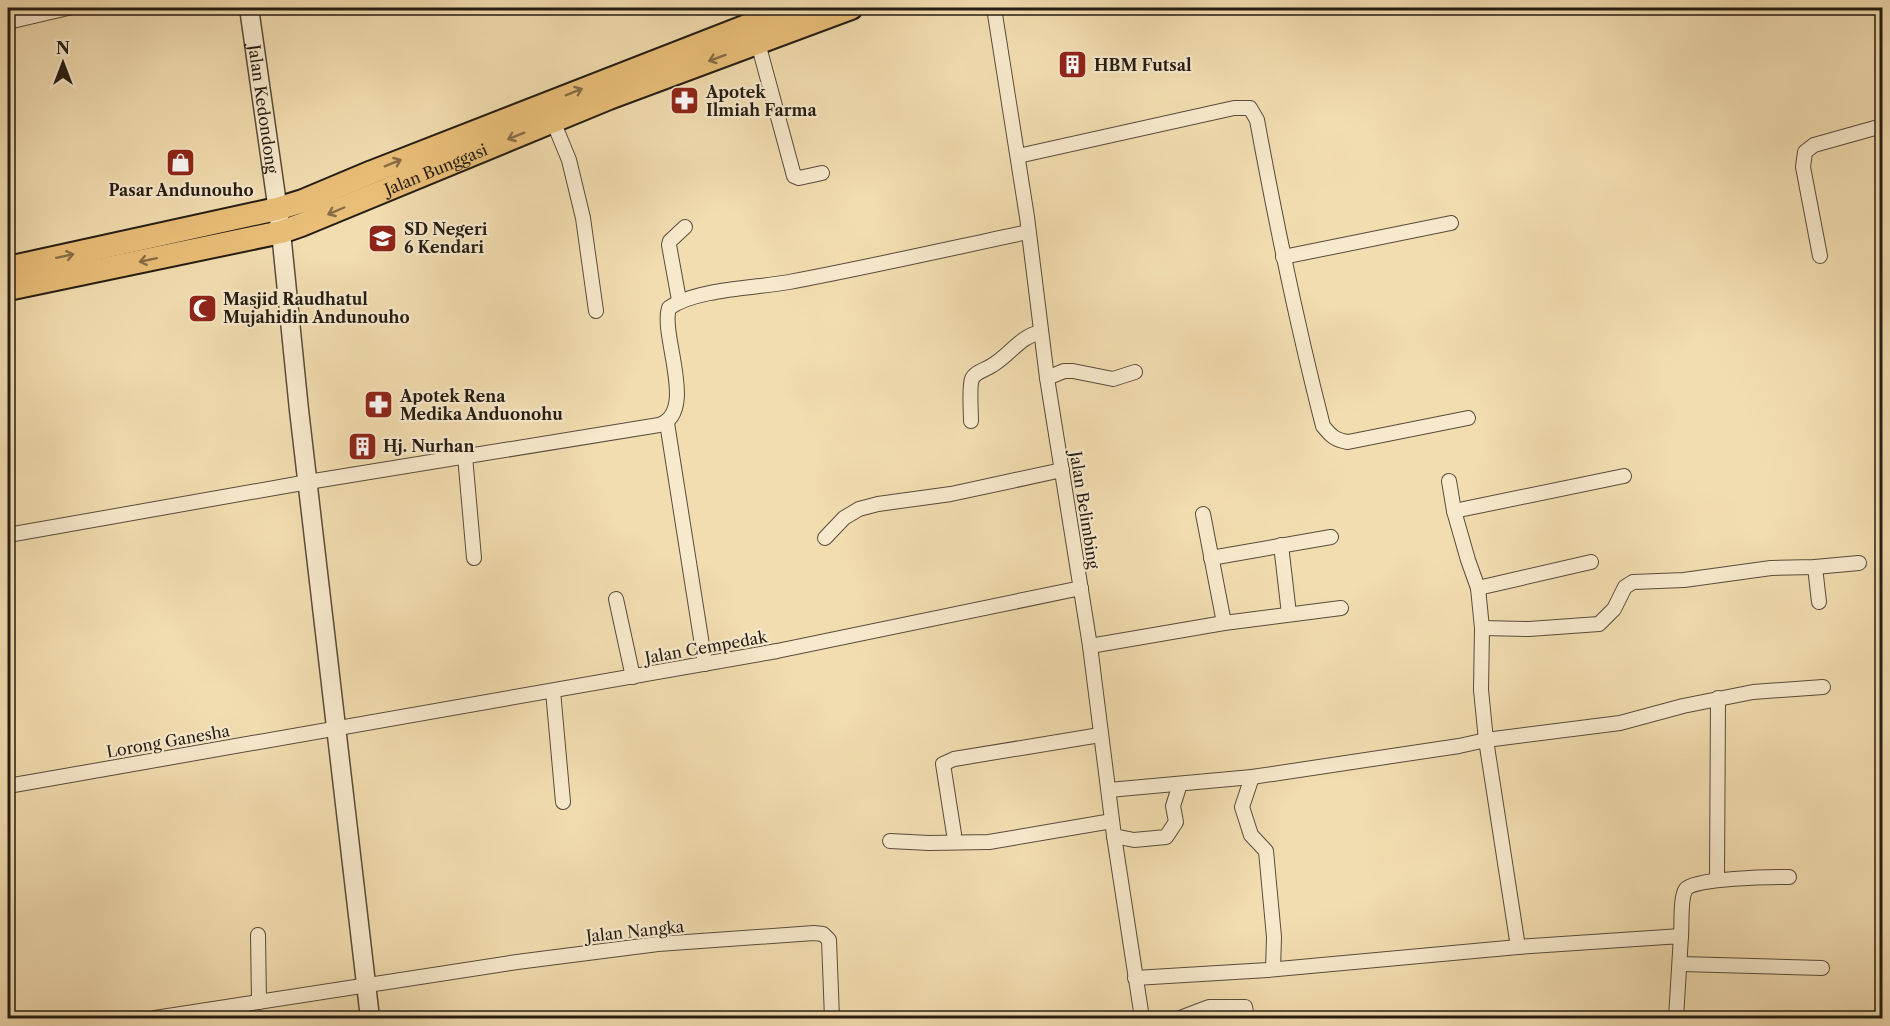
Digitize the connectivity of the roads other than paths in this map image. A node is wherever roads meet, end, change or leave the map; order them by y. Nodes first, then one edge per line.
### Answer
1 (68, 8) edge
2 (249, 8) edge
3 (793, 8) edge
4 (851, 8) edge
5 (994, 8) edge
6 (8, 22) edge
7 (758, 43) junction
8 (606, 89) junction
9 (553, 121) junction
10 (1882, 126) edge
11 (1018, 156) junction
12 (822, 173) dead end
13 (277, 209) junction
14 (1451, 223) dead end
15 (685, 226) dead end
16 (281, 232) junction
17 (1028, 232) junction
18 (1820, 256) dead end
19 (1283, 257) junction
20 (8, 268) edge
21 (8, 289) edge
22 (679, 300) junction
23 (596, 311) dead end
24 (1041, 332) junction
25 (1135, 372) dead end
26 (1047, 378) junction
27 (1468, 418) dead end
28 (971, 421) dead end
29 (667, 423) junction
30 (465, 456) junction
31 (1062, 470) junction
32 (1624, 476) dead end
33 (1449, 481) dead end
34 (308, 482) junction
35 (1454, 511) junction
36 (1203, 514) dead end
37 (8, 535) edge
38 (1331, 537) dead end
39 (825, 538) dead end
40 (1281, 545) junction
41 (474, 558) dead end
42 (1211, 558) junction
43 (1591, 562) dead end
44 (1859, 563) dead end
45 (1815, 567) junction
46 (1081, 588) junction
47 (1478, 588) junction
48 (616, 599) dead end
49 (1819, 602) dead end
50 (1341, 608) dead end
51 (1289, 614) junction
52 (1224, 623) junction
53 (1482, 628) junction
54 (1090, 646) junction
55 (705, 664) junction
56 (633, 677) junction
57 (1823, 687) dead end
58 (553, 691) junction
59 (1718, 698) junction
60 (335, 729) junction
61 (1100, 735) junction
62 (1486, 740) junction
63 (1252, 777) junction
64 (1180, 784) junction
65 (8, 786) edge
66 (1109, 790) junction
67 (563, 802) dead end
68 (1112, 821) junction
69 (954, 834) dead end
70 (1114, 836) junction
71 (890, 841) dead end
72 (1789, 877) dead end
73 (1717, 880) junction
74 (258, 935) dead end
75 (1681, 936) junction
76 (1518, 947) junction
77 (1681, 964) junction
78 (1822, 968) dead end
79 (1273, 969) junction
80 (1135, 978) junction
81 (366, 985) junction
82 (259, 1002) junction
83 (155, 1018) edge
84 (370, 1018) edge
85 (832, 1018) edge
86 (1142, 1018) edge
87 (1180, 1018) edge
88 (1247, 1018) edge
89 (1676, 1018) edge

1 - 6 street
2 - 13 street, Jalan Kedondong
3 - 8 highway, Jalan Bunggasi
4 - 7 highway, Jalan Bunggasi
5 - 11 street, Jalan Belimbing
7 -> 8 highway, Jalan Bunggasi
7 - 12 street
8 - 9 highway, Jalan Bunggasi
13 -> 8 highway, Jalan Bunggasi
9 -> 16 highway, Jalan Bunggasi
9 - 23 street
10 - 18 street
11 - 17 street, Jalan Belimbing
11 - 19 street
13 - 16 street, Jalan Kedondong
20 -> 13 highway, Jalan Bunggasi
14 - 19 street
15 - 22 street
16 -> 21 highway, Jalan Bunggasi
16 - 34 street, Jalan Kedondong
17 - 22 street
17 - 24 street, Jalan Belimbing
19 - 27 street
22 - 29 street
24 - 26 street, Jalan Belimbing
24 - 28 street
25 - 26 street
26 - 31 street, Jalan Belimbing
29 - 30 street
29 - 55 street
30 - 34 street
30 - 41 street
31 - 39 street
31 - 46 street, Jalan Belimbing
32 - 35 street
33 - 35 street
34 - 37 street
34 - 60 street, Jalan Kedondong
35 - 47 street
36 - 42 street
38 - 40 street
40 - 42 street
40 - 51 street
42 - 52 street
43 - 47 street
44 - 45 street
45 - 49 street
45 - 53 street
46 - 54 street, Jalan Belimbing
46 - 55 street, Jalan Cempedak
47 - 53 street
48 - 56 street
50 - 51 street
51 - 52 street
52 - 54 street
53 - 62 street
54 - 61 street, Jalan Belimbing
55 - 56 street, Jalan Cempedak
56 - 58 street, Jalan Cempedak
57 - 59 street
58 - 60 street, Jalan Cempedak
58 - 67 street
59 - 62 street
59 - 73 street
60 - 65 street, Lorong Ganesha
60 - 81 street, Jalan Kedondong
61 - 66 street, Jalan Belimbing
61 - 69 street
62 - 63 street
62 - 76 street
63 - 64 street
63 - 79 street
64 - 66 street
64 - 70 street
66 - 68 street, Jalan Belimbing
68 - 70 street, Jalan Belimbing
68 - 71 street
70 - 80 street, Jalan Belimbing
72 - 73 street
73 - 75 street
74 - 82 street
75 - 76 street
75 - 77 street
76 - 79 street
77 - 78 street
77 - 89 street
79 - 80 street
80 - 86 street, Jalan Belimbing
81 - 82 street
81 - 84 street, Jalan Kedondong
81 - 85 street, Jalan Nangka
82 - 83 street
87 - 88 street

